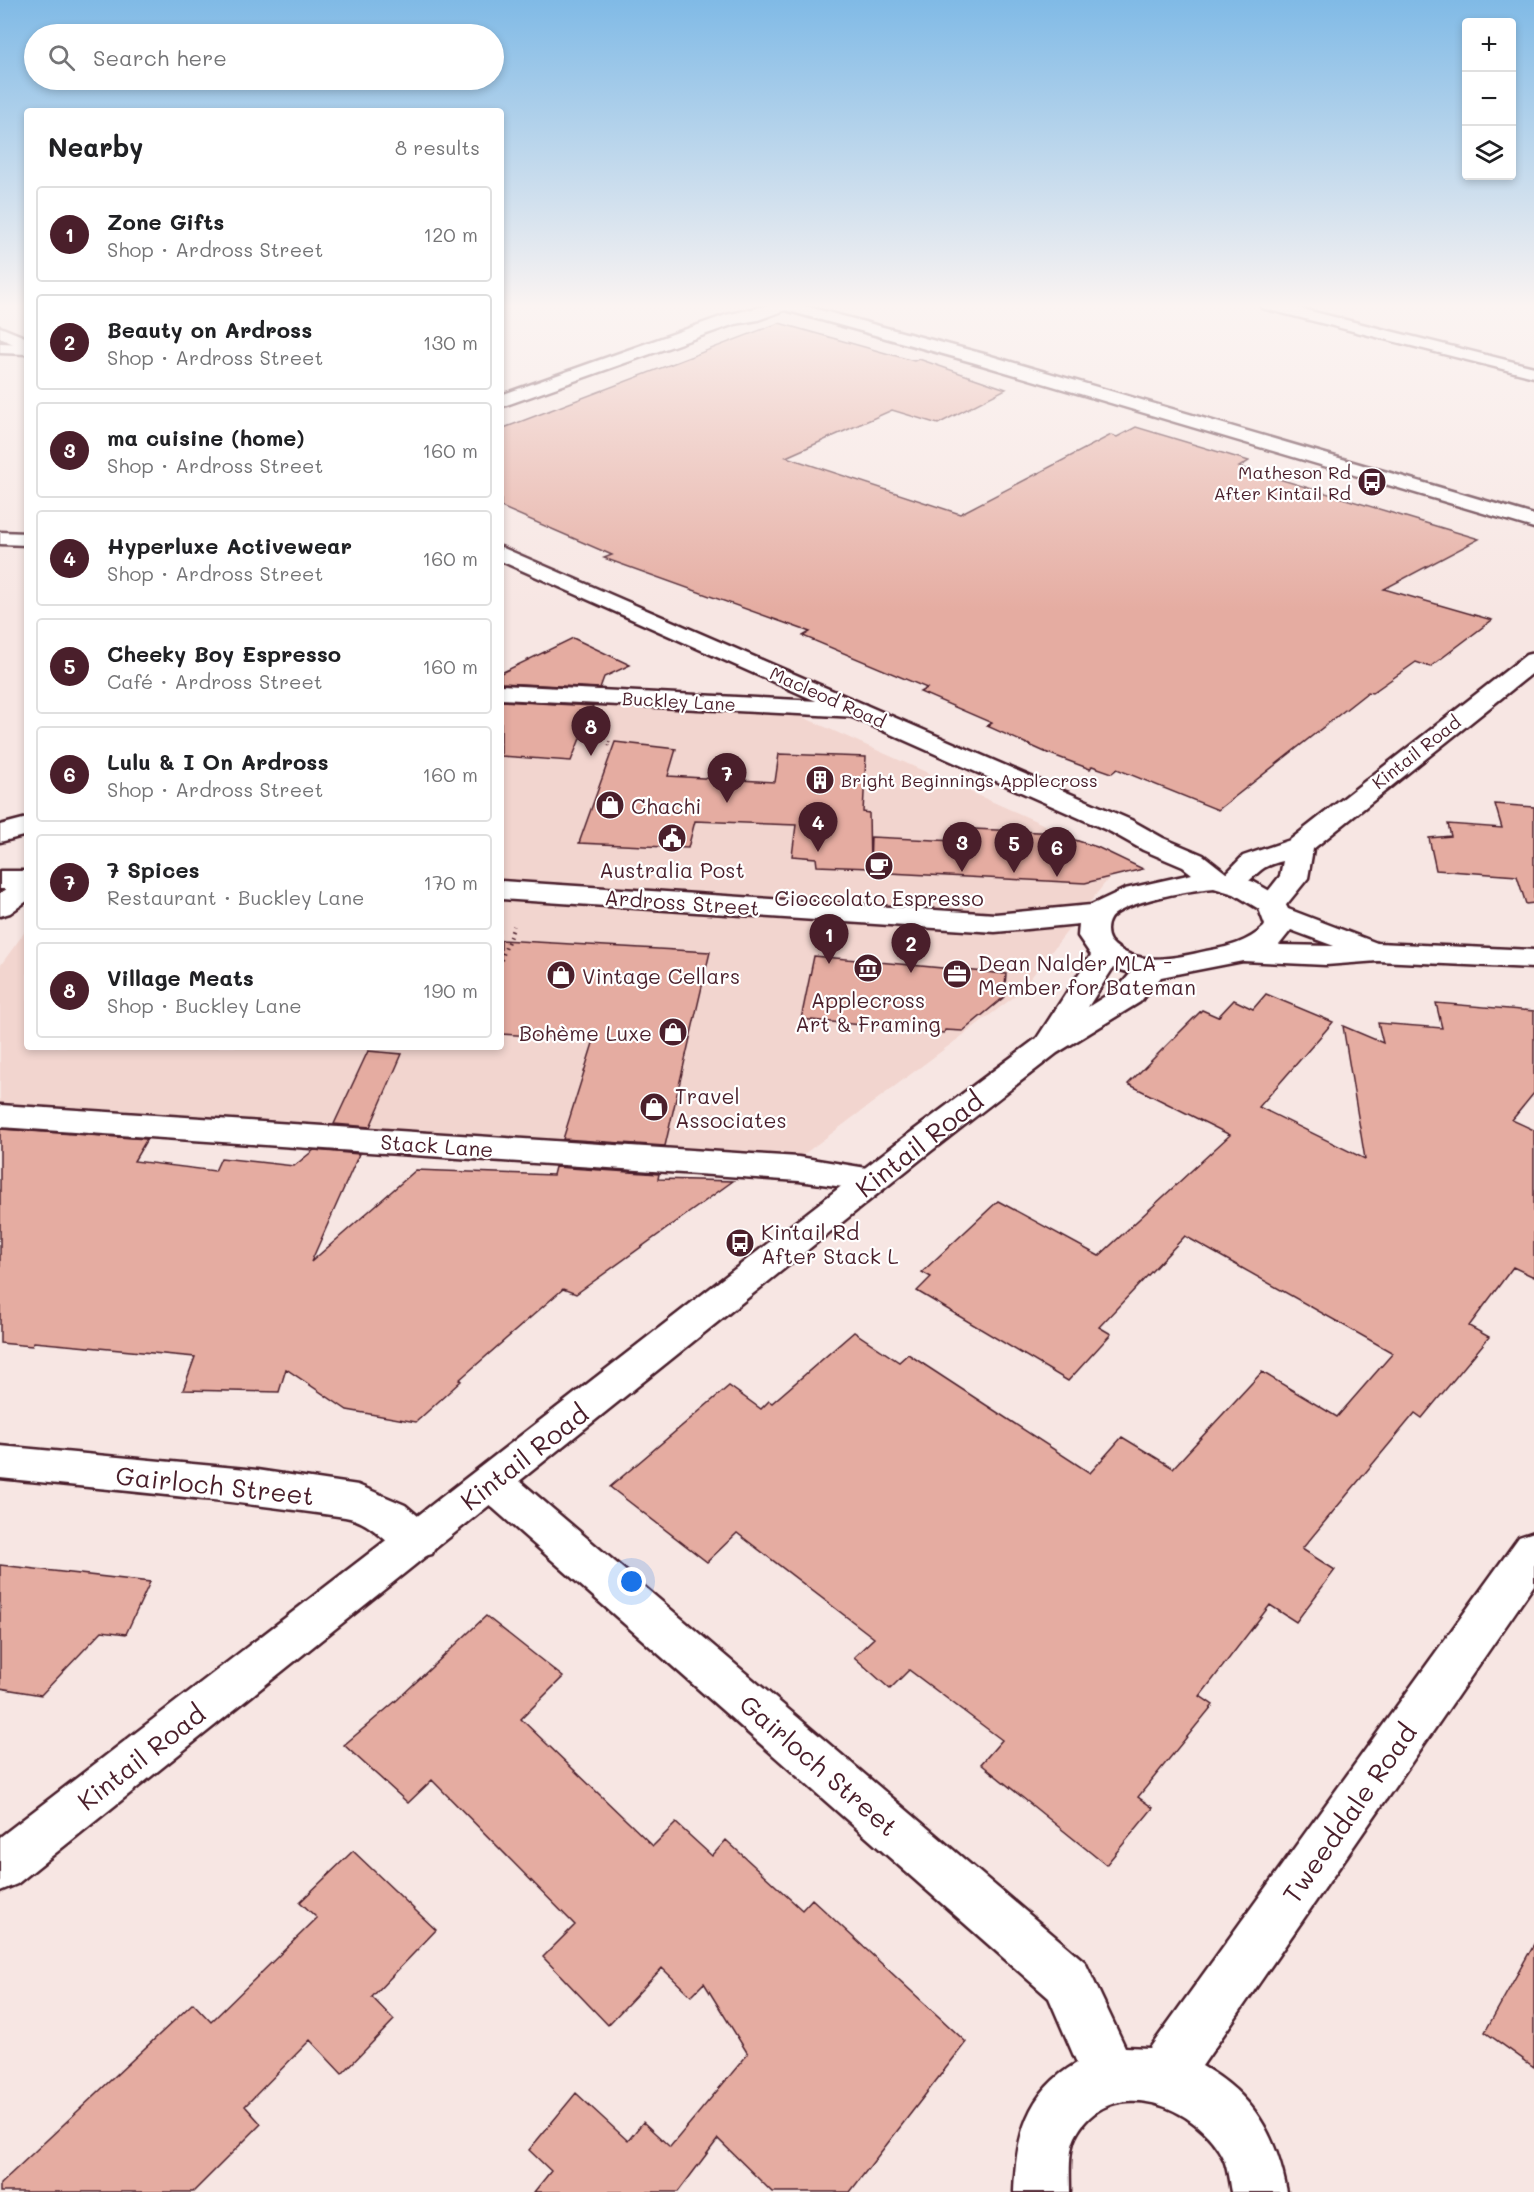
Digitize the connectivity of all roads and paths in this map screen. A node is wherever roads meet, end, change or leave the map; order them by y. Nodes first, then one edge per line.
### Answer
1 (1143, 407) edge
2 (1534, 522) edge
3 (0, 538) edge
4 (24, 539) edge
5 (504, 554) edge
6 (1534, 660) edge
7 (504, 692) edge
8 (857, 710) junction
9 (610, 740) dead end
10 (608, 746) dead end
11 (1153, 844) junction
12 (1300, 846) junction
13 (0, 880) edge
14 (24, 880) edge
15 (1223, 881) junction
16 (1169, 888) junction
17 (24, 889) edge
18 (504, 890) edge
19 (0, 907) edge
20 (1274, 909) junction
21 (1099, 914) junction
22 (1006, 921) junction
23 (514, 926) dead end
24 (1102, 950) junction
25 (504, 952) edge
26 (1243, 952) junction
27 (1378, 952) junction
28 (1534, 959) edge
29 (1152, 968) junction
30 (1046, 1046) junction
31 (0, 1116) edge
32 (873, 1179) junction
33 (0, 1462) edge
34 (492, 1482) junction
35 (417, 1541) junction
36 (1534, 1550) edge
37 (0, 1867) edge
38 (1110, 2076) junction
39 (1163, 2076) junction
40 (1042, 2192) edge
41 (1259, 2192) edge

1 - 2 street
3 - 4 street
5 - 8 street, Macleod Road
6 - 12 street, Kintail Road
7 - 8 street, Buckley Lane
8 - 11 street, Macleod Road
9 - 10 path
11 - 15 street, Macleod Road
11 - 16 street
12 - 15 street, Kintail Road
12 - 20 street
13 - 14 street
15 - 16 street
15 - 20 street, Macleod Road
16 - 21 street
17 - 19 street
18 - 22 street, Ardross Street
20 - 26 street
20 - 27 street
21 - 22 street, Ardross Street
21 - 24 street
22 - 24 street, Ardross Street
23 - 25 path
24 - 29 street, Ardross Street
24 - 30 street, Kintail Road
26 - 27 street
26 - 29 street, Ardross Street
27 - 28 street
29 - 30 street, Kintail Road
30 - 32 street, Kintail Road
31 - 32 street, Stack Lane
32 - 34 street, Kintail Road
33 - 35 street, Gairloch Street
34 - 35 street, Kintail Road
34 - 38 street, Gairloch Street
35 - 37 street, Kintail Road
36 - 39 street, Tweeddale Road
38 - 39 street
38 - 40 street
39 - 41 street

